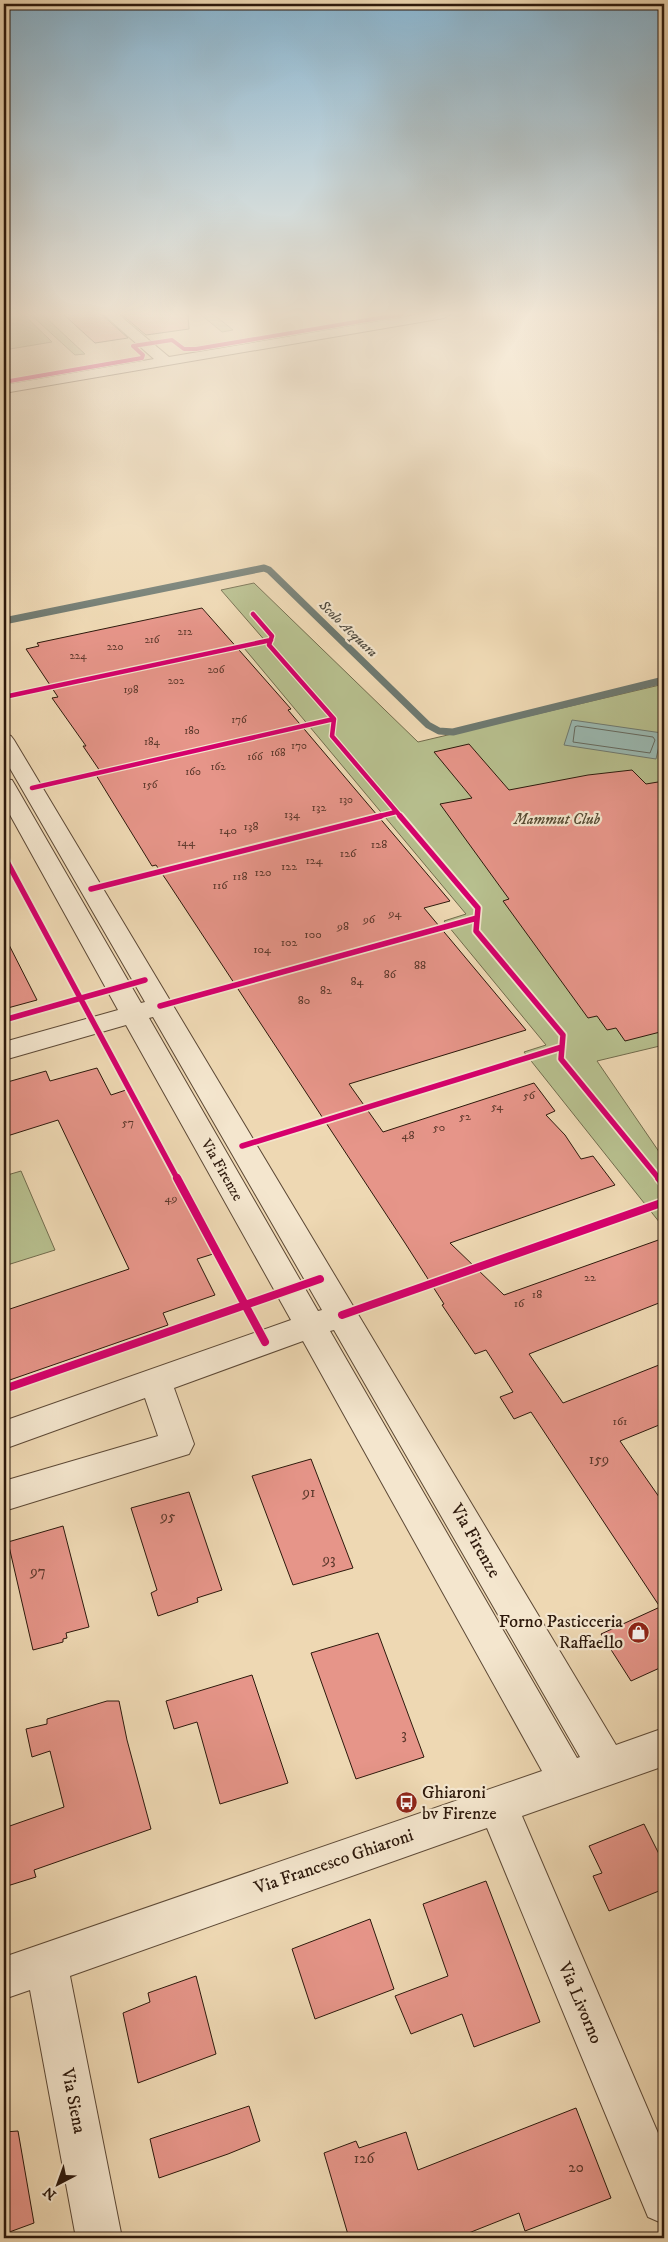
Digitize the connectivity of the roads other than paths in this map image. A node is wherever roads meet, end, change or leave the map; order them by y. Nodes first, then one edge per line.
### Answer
1 (4, 740) edge
2 (12, 790) edge
3 (147, 1010) junction
4 (4, 1051) edge
5 (342, 1315) junction
6 (311, 1326) junction
7 (156, 1381) junction
8 (4, 1435) edge
9 (4, 1496) edge
10 (664, 1747) edge
11 (607, 1767) junction
12 (568, 1780) junction
13 (496, 1805) junction
14 (46, 1964) junction
15 (4, 1978) edge
16 (664, 2202) edge
17 (99, 2238) edge

1 - 2 street, Via Firenze
2 - 3 street, Via Firenze
3 - 4 street
3 - 5 street, Via Firenze
3 - 6 street, Via Firenze
5 - 6 street
5 - 11 street, Via Firenze
6 - 7 street
6 - 12 street, Via Firenze
7 - 8 street
7 - 9 street
10 - 11 street, Via Francesco Ghiaroni
11 - 12 street, Via Francesco Ghiaroni
12 - 13 street, Via Francesco Ghiaroni
13 - 14 street, Via Francesco Ghiaroni
13 - 16 street, Via Livorno
14 - 15 street, Via Francesco Ghiaroni
14 - 17 street, Via Siena

